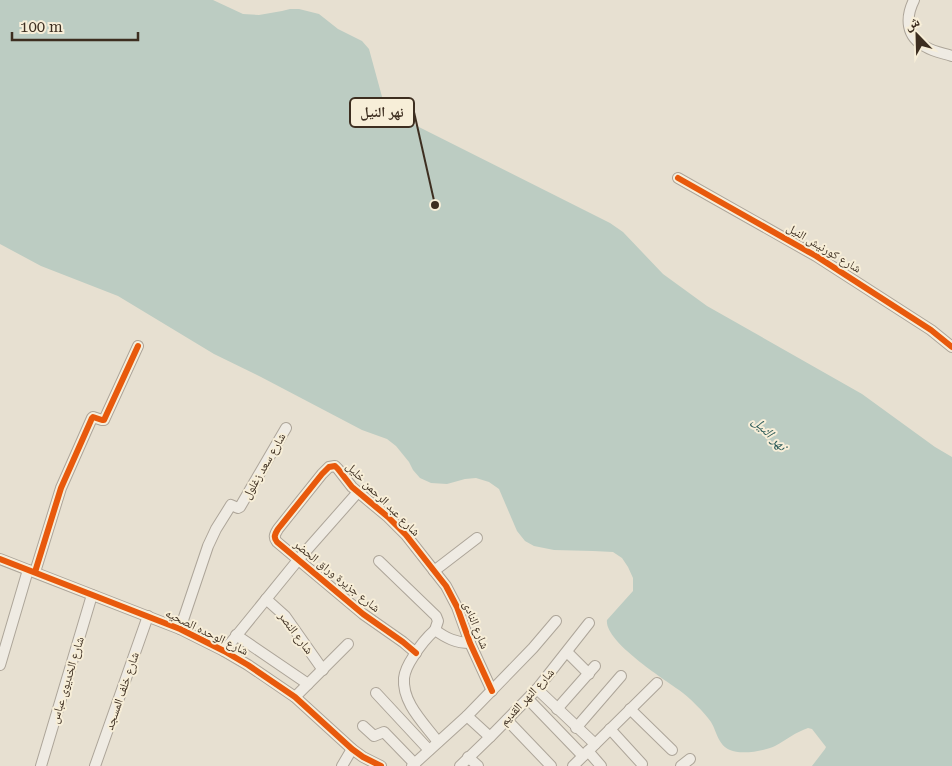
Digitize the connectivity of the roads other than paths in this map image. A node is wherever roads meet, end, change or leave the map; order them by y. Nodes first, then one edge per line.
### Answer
1 (914, 0) edge
2 (952, 56) edge
3 (678, 178) dead end
4 (138, 346) dead end
5 (952, 347) edge
6 (286, 428) dead end
7 (335, 466) joint
8 (358, 492) junction
9 (477, 538) dead end
10 (0, 559) edge
11 (298, 560) junction
12 (379, 561) dead end
13 (31, 571) junction
14 (434, 571) junction
15 (92, 595) junction
16 (266, 599) junction
17 (148, 616) junction
18 (556, 620) dead end
19 (588, 622) dead end
20 (180, 629) junction
21 (435, 630) junction
22 (236, 635) junction
23 (470, 643) junction
24 (348, 644) dead end
25 (224, 651) junction
26 (567, 652) junction
27 (416, 653) junction
28 (0, 665) edge
29 (322, 670) junction
30 (621, 676) dead end
31 (657, 682) dead end
32 (308, 684) junction
33 (537, 689) junction
34 (492, 691) junction
35 (376, 692) dead end
36 (295, 697) junction
37 (528, 699) junction
38 (557, 709) junction
39 (630, 709) junction
40 (467, 716) junction
41 (506, 720) junction
42 (362, 726) dead end
43 (576, 728) junction
44 (610, 729) junction
45 (490, 737) junction
46 (438, 742) junction
47 (352, 750) junction
48 (429, 750) junction
49 (672, 750) dead end
50 (588, 751) junction
51 (468, 757) junction
52 (690, 760) dead end
53 (642, 764) dead end
54 (413, 765) edge
55 (574, 765) edge
56 (41, 766) edge
57 (96, 766) edge
58 (342, 766) edge
59 (381, 766) edge
60 (460, 766) edge
61 (478, 766) edge
62 (551, 766) edge
63 (601, 766) edge
64 (680, 766) edge

1 - 2 street
3 - 5 street, شارع كورنيش النيل
4 - 13 street
6 - 20 street, شارع سعد زغلول
7 - 8 street, شارع عبد الرحمن خليل
7 - 11 street, شارع جزيرة وراق الحضر
8 - 11 street
8 - 14 street, شارع عبد الرحمن خليل
9 - 14 street
10 - 13 street, شارع الوحده الصحيه
11 - 16 street
11 - 27 street, شارع جزيرة وراق الحضر
12 - 21 street
13 - 15 street, شارع الوحده الصحيه
13 - 28 street
14 - 23 street, شارع النادى
15 - 17 street, شارع الوحده الصحيه
15 - 56 street, شارع الخديوى عباس
16 - 22 street
16 - 29 street, شارع النصر
17 - 20 street, شارع الوحده الصحيه
17 - 57 street, شارع خلف المسجد
18 - 34 street
19 - 26 street, شارع النهر القديم
20 - 25 street, شارع الوحده الصحيه
21 - 23 street
21 - 27 street
22 - 25 street
22 - 32 street
23 - 34 street, شارع النادى
24 - 29 street
25 - 36 street, شارع الوحده الصحيه
26 - 33 street, شارع النهر القديم
26 - 38 street
27 - 46 street
29 - 32 street
30 - 43 street
31 - 39 street
32 - 36 street
33 - 37 street, شارع النهر القديم
33 - 38 street
34 - 40 street
35 - 48 street
36 - 47 street, شارع الوحده الصحيه
37 - 41 street, شارع النهر القديم
37 - 50 street
38 - 43 street
39 - 44 street
39 - 49 street
40 - 45 street
40 - 46 street
41 - 45 street, شارع النهر القديم
41 - 62 street
42 - 54 street
43 - 50 street
44 - 50 street
44 - 53 street
45 - 51 street, شارع النهر القديم
46 - 48 street
47 - 58 street
47 - 59 street, شارع الوحده الصحيه
48 - 54 street
50 - 55 street
50 - 63 street
51 - 60 street, شارع النهر القديم
51 - 61 street
52 - 64 street

